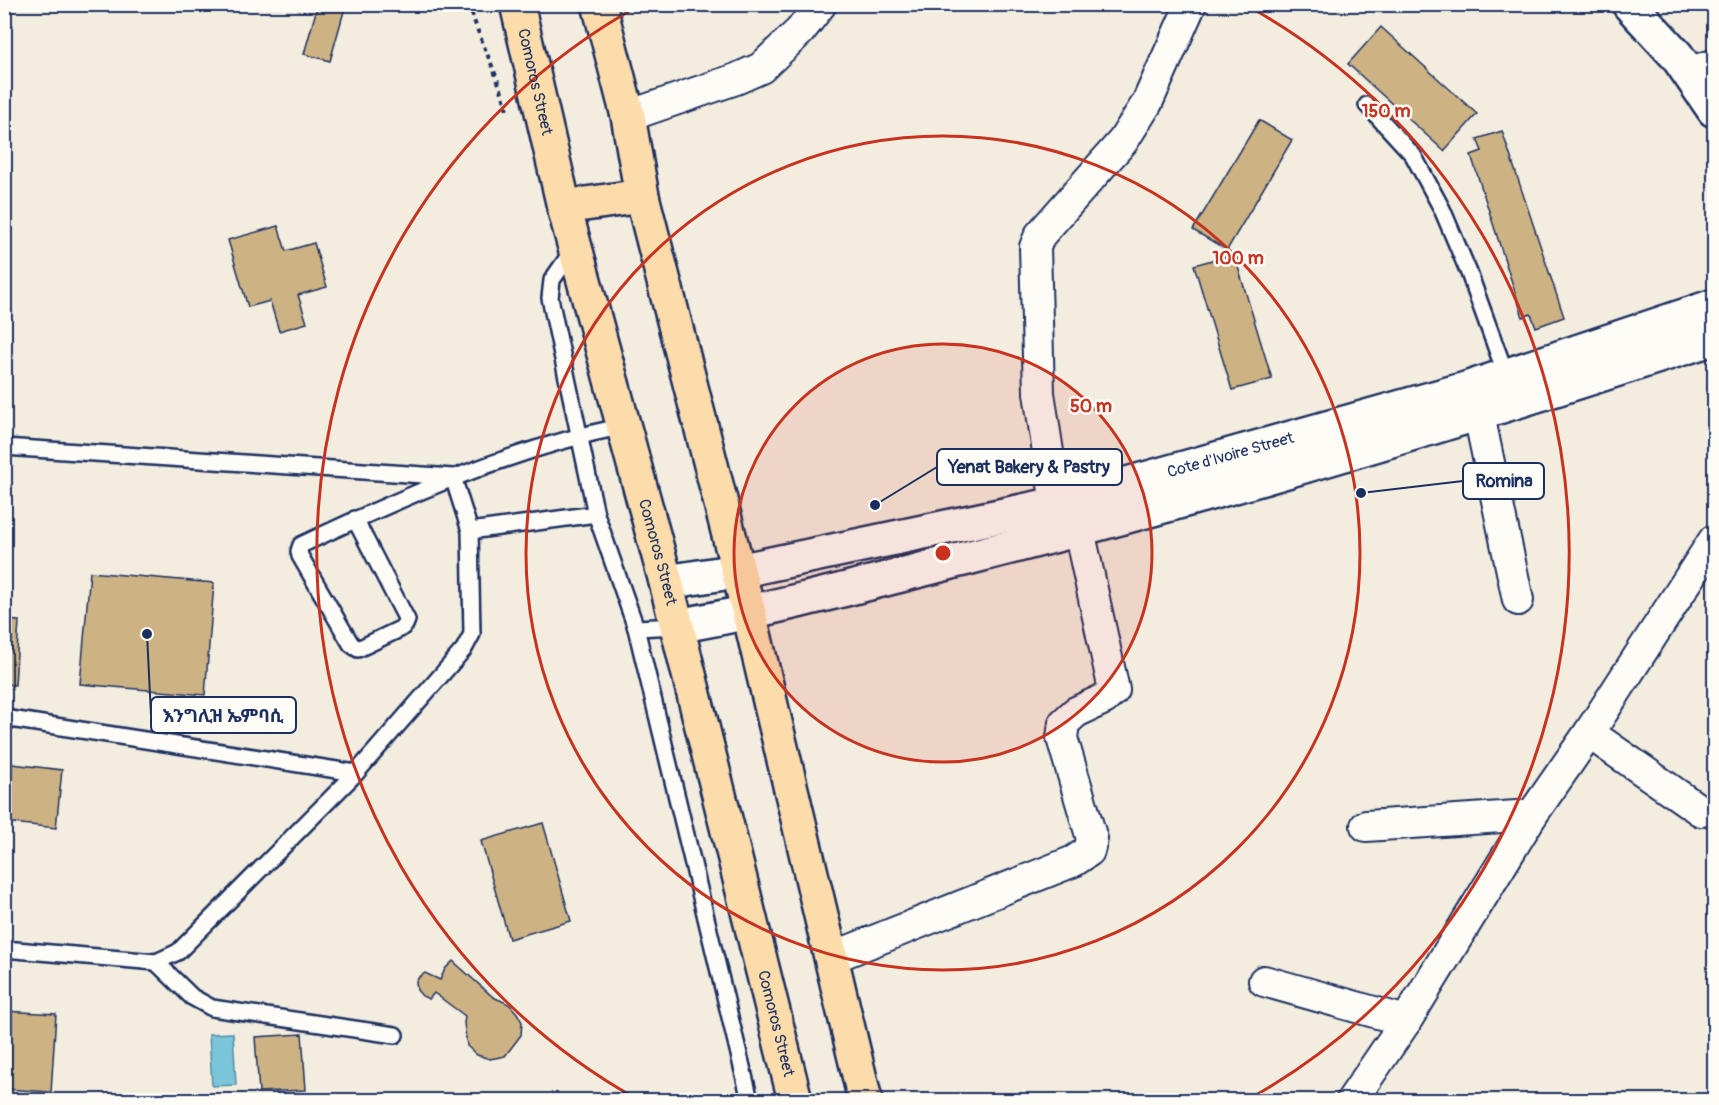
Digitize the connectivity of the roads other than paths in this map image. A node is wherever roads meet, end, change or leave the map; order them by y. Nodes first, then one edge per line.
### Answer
1 (517, 4) edge
2 (599, 4) edge
3 (821, 4) edge
4 (1191, 4) edge
5 (1629, 4) edge
6 (1701, 68) edge
7 (1367, 105) dead end
8 (1714, 110) edge
9 (628, 116) junction
10 (642, 196) junction
11 (564, 207) junction
12 (575, 247) junction
13 (1714, 306) edge
14 (1714, 338) edge
15 (1506, 375) junction
16 (1479, 415) junction
17 (624, 426) junction
18 (580, 435) junction
19 (4, 447) edge
20 (453, 477) junction
21 (1056, 504) junction
22 (596, 514) junction
23 (355, 519) junction
24 (1079, 530) junction
25 (470, 531) junction
26 (1714, 540) edge
27 (738, 571) junction
28 (666, 582) junction
29 (1518, 600) dead end
30 (749, 613) junction
31 (676, 626) junction
32 (636, 628) junction
33 (4, 718) edge
34 (1588, 734) junction
35 (356, 773) junction
36 (1710, 810) edge
37 (1532, 815) junction
38 (1366, 826) dead end
39 (4, 948) edge
40 (831, 958) junction
41 (156, 962) junction
42 (1264, 981) dead end
43 (1406, 1021) junction
44 (395, 1035) dead end
45 (750, 1101) edge
46 (795, 1101) edge
47 (865, 1101) edge
48 (1352, 1101) edge

1 - 11 main road, Comoros Street
2 - 9 main road
3 - 9 street
4 - 21 street
5 - 6 main road
6 - 8 main road
7 - 15 lane
9 - 10 main road
10 - 11 main road
10 - 27 main road
11 - 12 main road, Comoros Street
12 - 17 main road, Comoros Street
12 - 18 lane
13 - 15 main road, Cote d'Ivoire Street
14 - 16 main road, Cote d'Ivoire Street
15 - 21 main road, Cote d'Ivoire Street
16 - 24 main road, Cote d'Ivoire Street
16 - 29 street
17 - 18 lane
17 - 28 main road, Comoros Street
18 - 20 lane
18 - 22 lane
19 - 20 lane
20 - 23 lane
20 - 25 lane
21 - 27 main road, Cote d'Ivoire Street
22 - 25 lane
22 - 32 lane
23 - 23 lane
24 - 30 main road, Cote d'Ivoire Street
24 - 40 street
25 - 35 lane
26 - 34 street
27 - 28 main road, Cote d'Ivoire Street
27 - 30 main road
28 - 31 main road, Comoros Street
30 - 31 main road, Cote d'Ivoire Street
30 - 40 main road
31 - 32 lane
31 - 46 main road, Comoros Street
32 - 45 lane
33 - 35 lane
34 - 36 street
34 - 37 street
35 - 41 lane
37 - 38 street
37 - 43 street
39 - 41 lane
40 - 47 main road
41 - 44 lane
42 - 43 street
43 - 48 street

